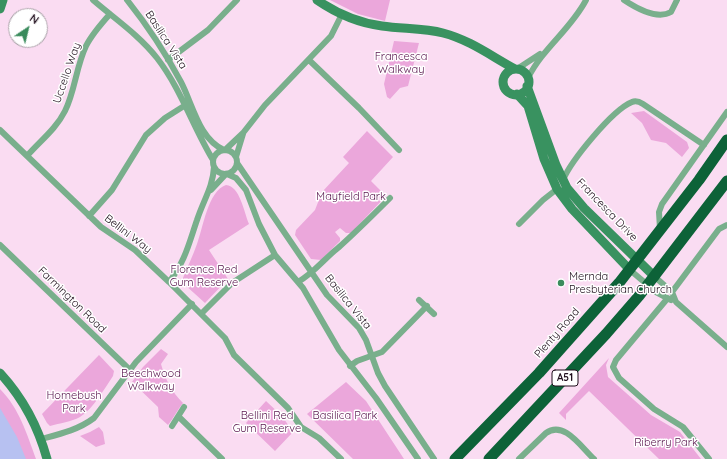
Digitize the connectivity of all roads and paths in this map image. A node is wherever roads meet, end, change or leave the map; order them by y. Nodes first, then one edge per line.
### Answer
1 (3, 0) edge
2 (93, 0) edge
3 (127, 0) edge
4 (237, 0) edge
5 (317, 0) edge
6 (586, 0) edge
7 (624, 0) edge
8 (677, 0) edge
9 (0, 9) edge
10 (110, 14) junction
11 (342, 14) junction
12 (545, 51) junction
13 (490, 55) junction
14 (168, 60) junction
15 (309, 60) junction
16 (516, 69) junction
17 (503, 78) junction
18 (528, 82) junction
19 (517, 94) junction
20 (184, 106) junction
21 (727, 112) edge
22 (0, 130) edge
23 (243, 133) junction
24 (727, 140) edge
25 (704, 145) junction
26 (224, 150) junction
27 (399, 150) dead end
28 (27, 156) junction
29 (236, 160) junction
30 (572, 163) junction
31 (214, 164) junction
32 (556, 166) junction
33 (226, 174) junction
34 (563, 180) junction
35 (727, 181) edge
36 (557, 189) junction
37 (210, 190) junction
38 (390, 198) dead end
39 (89, 216) junction
40 (519, 224) dead end
41 (727, 225) edge
42 (660, 230) junction
43 (0, 245) edge
44 (275, 255) junction
45 (638, 260) junction
46 (630, 270) junction
47 (312, 273) junction
48 (651, 281) junction
49 (169, 282) junction
50 (298, 282) junction
51 (672, 292) junction
52 (667, 299) junction
53 (419, 300) dead end
54 (676, 302) junction
55 (192, 304) junction
56 (426, 306) junction
57 (202, 313) junction
58 (434, 314) dead end
59 (727, 347) edge
60 (372, 357) junction
61 (350, 366) junction
62 (130, 370) junction
63 (0, 373) edge
64 (184, 407) dead end
65 (179, 417) junction
66 (172, 426) dead end
67 (41, 439) junction
68 (47, 459) edge
69 (222, 459) edge
70 (341, 459) edge
71 (418, 459) edge
72 (434, 459) edge
73 (455, 459) edge
74 (489, 459) edge
75 (519, 459) edge
76 (594, 459) edge
77 (709, 459) edge

1 - 9 street
2 - 10 street, Basilica Vista
3 - 14 street, Basilica Vista
4 - 14 street
5 - 11 street
6 - 12 street
7 - 8 street
10 - 20 street, Basilica Vista
10 - 28 street, Uccello Way
11 - 13 street
11 - 15 street
12 - 16 street
12 - 18 street
13 - 16 street
13 - 17 street
14 - 26 street, Basilica Vista
15 - 23 street
15 - 27 street
16 - 17 street
16 - 18 street
17 - 19 street
18 - 19 street
18 - 32 street, Francesca Drive
19 - 36 street, Francesca Drive
20 - 31 street, Basilica Vista
20 - 39 street
21 - 25 street
22 - 28 street, Bellini Way
23 - 26 street
23 - 29 street
24 - 42 highway, Plenty Road / A51
25 - 30 street
25 - 42 street
26 - 29 street
26 - 31 street
28 - 39 street, Bellini Way
29 - 33 street
29 - 47 street, Basilica Vista
30 - 32 street
30 - 34 street
31 - 33 street
31 - 37 street
32 - 34 street, Francesca Drive
33 - 37 street
33 - 44 street
34 - 45 street, Francesca Drive
35 - 48 highway, A51
36 - 40 street
36 - 46 street, Francesca Drive
37 - 49 street
38 - 47 street
39 - 49 street, Bellini Way
41 - 51 street
42 - 45 highway, Plenty Road / A51
43 - 62 street, Farmington Road
44 - 50 street
44 - 57 street
45 - 46 highway, Plenty Road / A51
45 - 48 street, Francesca Drive
46 - 48 street
46 - 73 highway, Plenty Road / A51
47 - 50 street
47 - 60 street, Basilica Vista
48 - 51 street
48 - 52 street
48 - 74 highway, A51
49 - 55 street, Bellini Way
50 - 61 street
51 - 54 street
52 - 54 street
52 - 77 street
53 - 56 street
54 - 59 street
55 - 57 street, Bellini Way
55 - 62 street
56 - 58 street
56 - 60 street
57 - 70 street, Bellini Way
60 - 61 street
60 - 72 street, Basilica Vista
61 - 71 street
62 - 67 street
63 - 67 street
64 - 65 street
65 - 66 street
65 - 69 street
67 - 68 street
75 - 76 street

